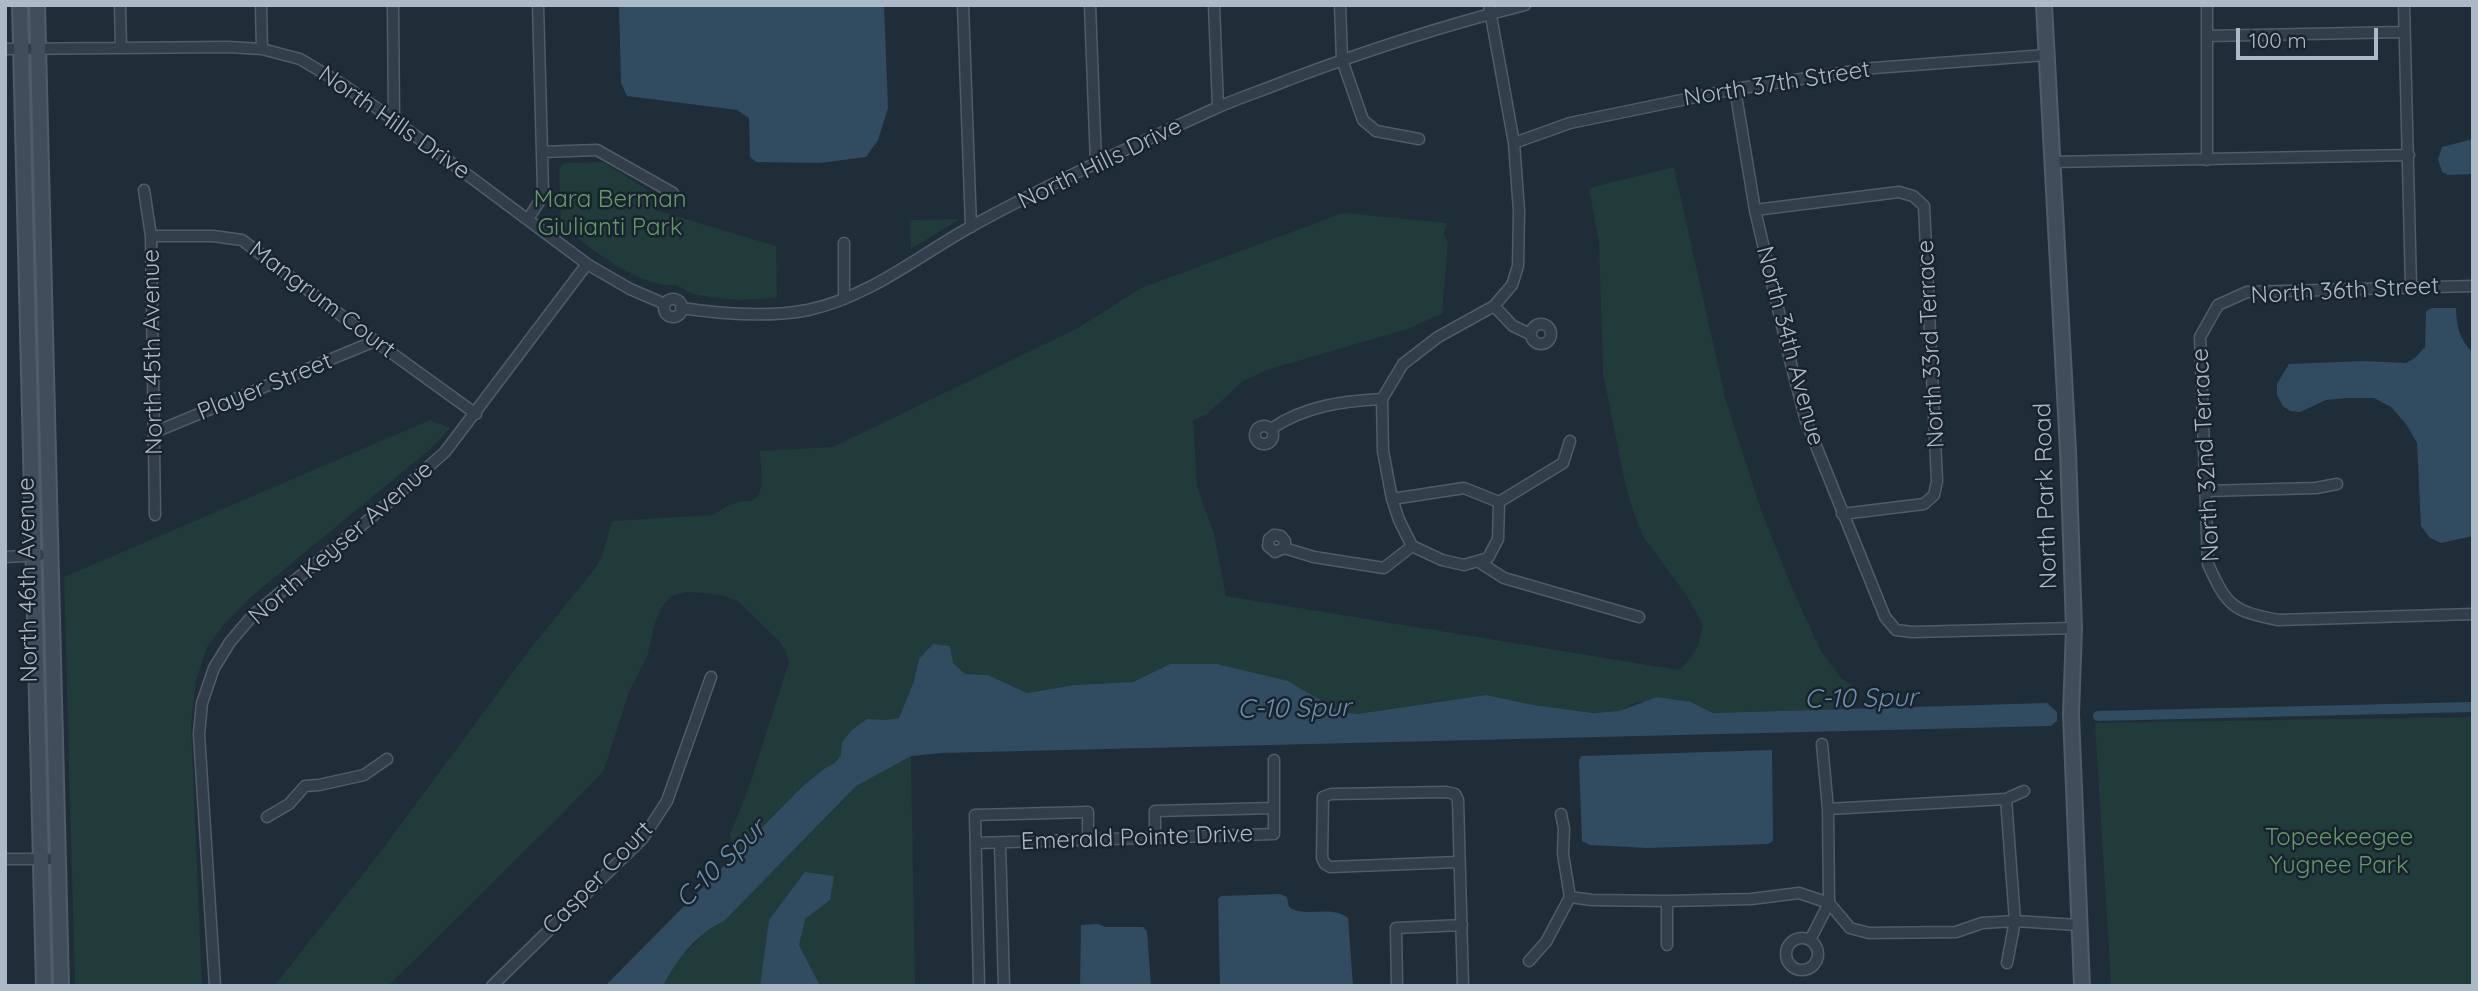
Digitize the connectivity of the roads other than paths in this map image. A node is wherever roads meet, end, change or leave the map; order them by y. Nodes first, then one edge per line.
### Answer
1 (20, 5) edge
2 (37, 5) edge
3 (120, 5) edge
4 (261, 5) edge
5 (393, 5) edge
6 (538, 5) edge
7 (962, 5) edge
8 (1090, 5) edge
9 (1214, 5) edge
10 (1340, 5) edge
11 (1525, 5) edge
12 (2044, 5) edge
13 (2207, 5) edge
14 (2404, 5) edge
15 (1489, 10) edge
16 (2404, 32) junction
17 (2207, 36) junction
18 (38, 48) junction
19 (121, 48) junction
20 (5, 49) edge
21 (21, 49) junction
22 (262, 49) junction
23 (2046, 54) junction
24 (1342, 60) junction
25 (1735, 89) junction
26 (1218, 107) junction
27 (394, 120) junction
28 (1419, 139) dead end
29 (1514, 143) junction
30 (542, 152) junction
31 (2409, 155) junction
32 (2207, 160) junction
33 (2052, 162) junction
34 (1096, 163) junction
35 (145, 190) dead end
36 (673, 193) dead end
37 (1755, 210) junction
38 (528, 219) junction
39 (971, 227) junction
40 (151, 236) junction
41 (844, 243) dead end
42 (587, 264) junction
43 (2473, 286) edge
44 (2411, 287) junction
45 (844, 299) junction
46 (2218, 304) joint
47 (1494, 306) junction
48 (1530, 334) dead end
49 (375, 341) junction
50 (1382, 399) junction
51 (475, 414) junction
52 (1271, 429) dead end
53 (155, 432) junction
54 (1570, 441) dead end
55 (2337, 484) dead end
56 (2206, 491) junction
57 (1392, 499) junction
58 (1499, 502) junction
59 (1842, 514) junction
60 (155, 515) dead end
61 (1412, 546) junction
62 (1284, 548) dead end
63 (51, 554) junction
64 (33, 555) junction
65 (5, 557) edge
66 (1479, 562) junction
67 (2473, 614) edge
68 (1640, 617) dead end
69 (2074, 628) junction
70 (711, 677) dead end
71 (1822, 744) dead end
72 (387, 759) dead end
73 (1274, 760) dead end
74 (2024, 791) dead end
75 (2006, 799) junction
76 (1274, 808) junction
77 (1828, 809) junction
78 (1561, 814) dead end
79 (267, 817) dead end
80 (1155, 838) junction
81 (1088, 840) junction
82 (976, 843) junction
83 (1000, 843) junction
84 (5, 859) edge
85 (40, 859) junction
86 (58, 859) junction
87 (1460, 862) junction
88 (1570, 897) junction
89 (1667, 901) junction
90 (1829, 903) junction
91 (2015, 921) junction
92 (1462, 925) junction
93 (2078, 925) junction
94 (1810, 940) dead end
95 (1667, 945) dead end
96 (1529, 961) dead end
97 (2007, 963) dead end
98 (44, 986) edge
99 (61, 986) edge
100 (215, 986) edge
101 (492, 986) edge
102 (979, 986) edge
103 (1004, 986) edge
104 (1397, 986) edge
105 (1463, 986) edge
106 (2082, 986) edge

1 - 21 street, North 46th Avenue
2 - 18 street, North 46th Avenue
3 - 19 street
4 - 22 street
5 - 27 street
6 - 30 street
7 - 39 street
8 - 34 street
9 - 26 street
10 - 24 street
11 - 15 street, North Hills Drive
12 - 23 street, North Park Road
13 - 17 street
14 - 16 street
15 - 24 street, North Hills Drive
15 - 29 street
16 - 17 street
16 - 31 street
17 - 32 street
18 - 19 street, North Hills Drive
18 - 21 street, North Hills Drive
18 - 63 street, North 46th Avenue
19 - 22 street, North Hills Drive
20 - 21 street, North Hills Drive
21 - 64 street, North 46th Avenue
22 - 27 street, North Hills Drive
23 - 25 street, North 37th Street
23 - 33 street, North Park Road
24 - 26 street, North Hills Drive
24 - 28 street
25 - 29 street, North 37th Street
25 - 37 street, North 34th Avenue
26 - 34 street, North Hills Drive
27 - 38 street, North Hills Drive
29 - 47 street
30 - 36 street
30 - 38 street
31 - 32 street
31 - 44 street
32 - 33 street
33 - 69 street, North Park Road
34 - 39 street, North Hills Drive
35 - 40 street, North 45th Avenue
37 - 59 street, North 34th Avenue
37 - 59 street, North 33rd Terrace
38 - 42 street, North Hills Drive
39 - 45 street, North Hills Drive
40 - 49 street, Mangrum Court
40 - 53 street, North 45th Avenue
41 - 45 street
42 - 45 street, North Hills Drive
42 - 51 street, North Keyser Avenue
43 - 44 street, North 36th Street
44 - 46 street, North 36th Street
46 - 56 street, North 32nd Terrace
47 - 48 street
47 - 50 street
49 - 51 street, Mangrum Court
49 - 53 street, Player Street
50 - 52 street
50 - 57 street
51 - 100 street, North Keyser Avenue
53 - 60 street, North 45th Avenue
54 - 58 street
55 - 56 street
56 - 67 street, North 32nd Terrace
57 - 58 street
57 - 61 street
58 - 66 street
59 - 69 street, North 34th Avenue
61 - 62 street
61 - 66 street
63 - 64 street
63 - 86 street, North 46th Avenue
64 - 65 street
64 - 85 street, North 46th Avenue
66 - 68 street
69 - 93 street, North Park Road
70 - 101 street, Casper Court
71 - 77 street
72 - 79 street
73 - 76 street
74 - 75 street
75 - 77 street
75 - 91 street
76 - 80 street
76 - 80 street, Emerald Pointe Drive
77 - 90 street
78 - 88 street
80 - 81 street, Emerald Pointe Drive
81 - 82 street
81 - 83 street, Emerald Pointe Drive
82 - 83 street, Emerald Pointe Drive
82 - 102 street
83 - 103 street, Emerald Pointe Drive
84 - 85 street
85 - 86 street
85 - 98 street, North 46th Avenue
86 - 99 street, North 46th Avenue
87 - 87 street
87 - 92 street
88 - 89 street
88 - 96 street
89 - 90 street
89 - 95 street
90 - 91 street
90 - 94 street
91 - 93 street
91 - 97 street
92 - 104 street
92 - 105 street
93 - 106 street, North Park Road

